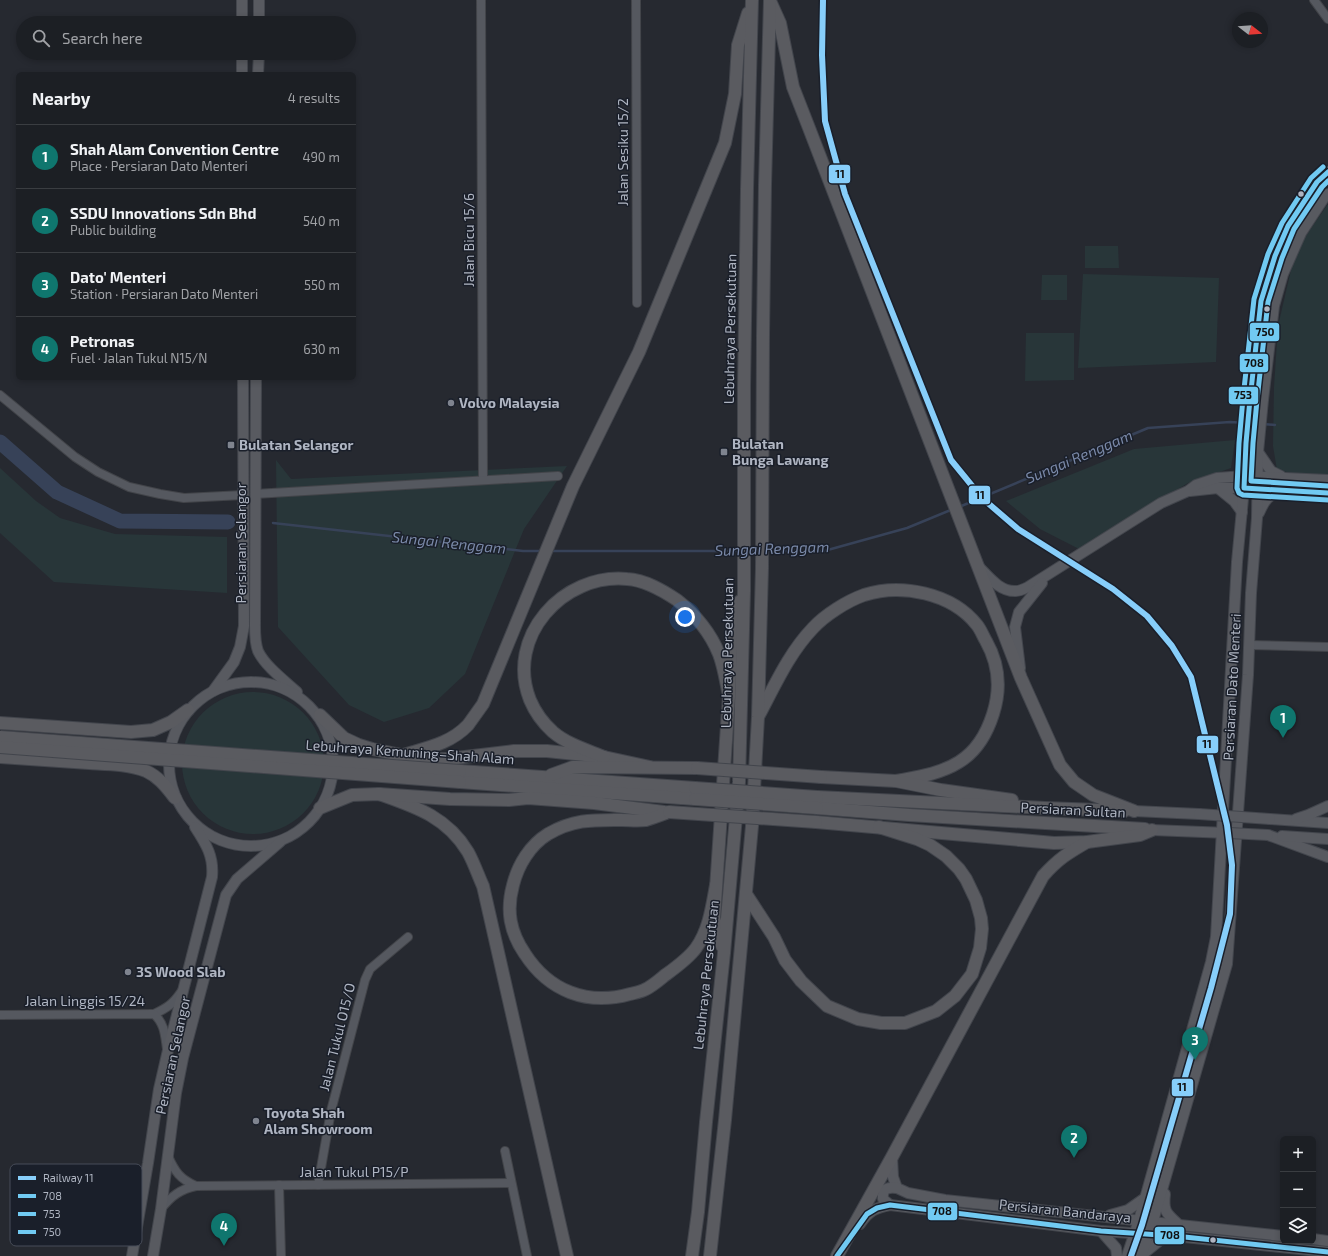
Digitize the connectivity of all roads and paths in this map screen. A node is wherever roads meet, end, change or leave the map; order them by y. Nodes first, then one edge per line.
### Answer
1 (242, 0) edge
2 (259, 0) edge
3 (481, 0) edge
4 (636, 0) edge
5 (752, 0) edge
6 (770, 0) edge
7 (1314, 0) edge
8 (242, 16) edge
9 (259, 16) edge
10 (1328, 20) edge
11 (242, 60) edge
12 (259, 60) edge
13 (242, 72) edge
14 (258, 72) edge
15 (1328, 172) edge
16 (1328, 194) edge
17 (637, 303) dead end
18 (243, 380) edge
19 (256, 380) edge
20 (0, 396) edge
21 (1259, 448) junction
22 (558, 476) dead end
23 (1245, 476) junction
24 (1258, 477) junction
25 (1284, 478) junction
26 (483, 480) junction
27 (1328, 480) edge
28 (1218, 488) junction
29 (1244, 488) junction
30 (1258, 488) junction
31 (1284, 490) junction
32 (1188, 491) junction
33 (1328, 493) edge
34 (255, 494) junction
35 (243, 495) junction
36 (1242, 512) junction
37 (1257, 518) junction
38 (979, 567) junction
39 (1049, 575) junction
40 (744, 591) junction
41 (1249, 645) junction
42 (1328, 647) edge
43 (1021, 678) junction
44 (213, 691) junction
45 (297, 693) junction
46 (729, 696) junction
47 (188, 710) junction
48 (320, 716) junction
49 (758, 717) junction
50 (0, 723) edge
51 (0, 737) edge
52 (0, 747) edge
53 (402, 755) junction
54 (0, 757) edge
55 (604, 757) junction
56 (650, 767) junction
57 (460, 776) junction
58 (546, 777) junction
59 (896, 781) junction
60 (490, 784) junction
61 (380, 794) junction
62 (695, 794) junction
63 (175, 798) junction
64 (528, 798) junction
65 (817, 803) junction
66 (1328, 806) edge
67 (320, 808) junction
68 (1045, 808) junction
69 (1134, 811) junction
70 (669, 812) junction
71 (1290, 821) junction
72 (193, 823) junction
73 (1328, 823) edge
74 (879, 827) junction
75 (1152, 830) junction
76 (1222, 831) junction
77 (1268, 835) junction
78 (283, 839) junction
79 (1328, 839) edge
80 (1087, 842) junction
81 (1328, 857) edge
82 (716, 885) junction
83 (746, 894) junction
84 (408, 937) dead end
85 (724, 953) junction
86 (185, 986) junction
87 (154, 1014) junction
88 (0, 1015) edge
89 (168, 1050) junction
90 (505, 1151) dead end
91 (168, 1155) junction
92 (892, 1157) junction
93 (1167, 1172) junction
94 (511, 1183) junction
95 (279, 1185) junction
96 (318, 1185) junction
97 (196, 1186) junction
98 (897, 1188) junction
99 (142, 1198) edge
100 (1145, 1198) junction
101 (890, 1205) junction
102 (161, 1209) junction
103 (1103, 1217) junction
104 (1138, 1220) junction
105 (1153, 1222) junction
106 (1178, 1224) junction
107 (1101, 1231) junction
108 (1135, 1233) junction
109 (1150, 1234) junction
110 (1175, 1236) junction
111 (1280, 1236) edge
112 (1316, 1239) edge
113 (1328, 1241) edge
114 (134, 1246) edge
115 (840, 1252) edge
116 (1328, 1252) edge
117 (132, 1256) edge
118 (153, 1256) edge
119 (281, 1256) edge
120 (527, 1256) edge
121 (567, 1256) edge
122 (692, 1256) edge
123 (710, 1256) edge
124 (1116, 1256) edge
125 (1127, 1256) edge
126 (1142, 1256) edge

1 - 8 main road
2 - 9 main road
3 - 26 street, Jalan Bicu 15/6
4 - 17 street, Jalan Sesiku 15/2
5 - 40 highway, Lebuhraya Persekutuan
5 - 53 highway
6 - 38 highway
6 - 49 highway
7 - 10 street
11 - 13 main road
12 - 14 main road
15 - 23 main road, Persiaran Dato Menteri
16 - 21 main road, Persiaran Dato Menteri
18 - 35 main road, Persiaran Selangor
19 - 34 main road, Persiaran Selangor
20 - 35 street
21 - 24 main road, Persiaran Dato Menteri
21 - 25 main road
22 - 26 street
23 - 24 main road
23 - 29 main road, Persiaran Dato Menteri
23 - 32 main road
24 - 25 main road
24 - 30 main road, Persiaran Dato Menteri
25 - 27 main road
26 - 34 street
28 - 29 main road
28 - 32 main road
28 - 36 main road
29 - 30 main road
29 - 36 main road, Persiaran Dato Menteri
30 - 31 main road
30 - 37 main road, Persiaran Dato Menteri
31 - 33 main road
31 - 37 main road
32 - 39 main road
34 - 45 main road, Persiaran Selangor
35 - 44 main road, Persiaran Selangor
36 - 76 main road, Persiaran Dato Menteri
37 - 41 main road, Persiaran Dato Menteri
38 - 39 main road
38 - 43 highway
39 - 43 main road
40 - 46 highway
40 - 85 highway, Lebuhraya Persekutuan
41 - 42 street
41 - 93 main road, Persiaran Dato Menteri
43 - 69 highway
44 - 45 main road
44 - 47 main road
45 - 48 main road
46 - 55 highway
46 - 82 highway
47 - 50 highway
47 - 63 main road
48 - 53 highway
48 - 67 main road
49 - 59 highway
49 - 83 highway
51 - 57 highway, Lebuhraya Kemuning–Shah Alam, bridge
52 - 57 highway, Lebuhraya Kemuning–Shah Alam, bridge
53 - 55 highway
54 - 63 highway
55 - 56 highway
56 - 58 highway
56 - 59 highway, bridge
57 - 58 highway, Lebuhraya Kemuning–Shah Alam
57 - 60 highway, Lebuhraya Kemuning–Shah Alam
58 - 62 highway, Lebuhraya Kemuning–Shah Alam
59 - 68 highway
60 - 62 highway, Lebuhraya Kemuning–Shah Alam
60 - 64 highway
61 - 64 highway
61 - 67 highway
61 - 121 highway
62 - 65 highway, Lebuhraya Kemuning–Shah Alam, bridge
63 - 72 main road
64 - 70 highway
65 - 68 highway, Persiaran Sultan
65 - 75 highway, Persiaran Sultan
66 - 71 main road
67 - 78 main road
68 - 69 highway, Persiaran Sultan
69 - 71 main road, Persiaran Sultan, bridge
70 - 74 highway, bridge
70 - 82 highway
71 - 73 main road, Persiaran Sultan
72 - 78 main road
72 - 86 main road, Persiaran Selangor
74 - 80 highway
74 - 83 highway
75 - 76 main road, Persiaran Sultan
75 - 80 highway
76 - 77 main road, Persiaran Sultan, bridge
76 - 100 main road, Persiaran Dato Menteri
77 - 79 main road, Persiaran Sultan
77 - 81 main road
78 - 91 main road, Persiaran Selangor
80 - 92 highway
82 - 85 highway
83 - 123 highway
84 - 96 street, Jalan Tukul O15/O
85 - 122 highway, Lebuhraya Persekutuan
86 - 87 street
86 - 89 main road, Persiaran Selangor
87 - 88 street, Jalan Linggis 15/24
87 - 89 street, Jalan Linggis 15/24
89 - 99 main road, Persiaran Selangor
90 - 94 street
91 - 97 street
91 - 102 main road, Persiaran Selangor
92 - 98 main road
92 - 115 highway
93 - 105 main road, Persiaran Dato Menteri
93 - 106 main road
94 - 96 street, Jalan Tukul P15/P
94 - 120 street
95 - 96 street, Jalan Tukul P15/P
95 - 97 street, Jalan Tukul P15/P
95 - 119 street
97 - 102 street
98 - 101 main road
98 - 103 main road, Persiaran Bandaraya
100 - 103 main road
100 - 104 main road
101 - 107 main road, Persiaran Bandaraya
101 - 115 main road, Persiaran Bandaraya
102 - 118 main road, Persiaran Selangor
103 - 104 main road, Persiaran Bandaraya
104 - 105 main road, Persiaran Bandaraya
104 - 108 main road
105 - 106 main road, Persiaran Bandaraya
105 - 109 main road, Persiaran Dato Menteri
106 - 111 main road, Persiaran Bandaraya
107 - 108 main road, Persiaran Bandaraya
107 - 124 main road
108 - 109 main road, Persiaran Bandaraya
108 - 125 main road
109 - 110 main road, Persiaran Bandaraya
109 - 126 main road, Persiaran Dato Menteri
110 - 116 main road, Persiaran Bandaraya
110 - 126 main road
112 - 113 main road
114 - 117 main road, Persiaran Selangor

